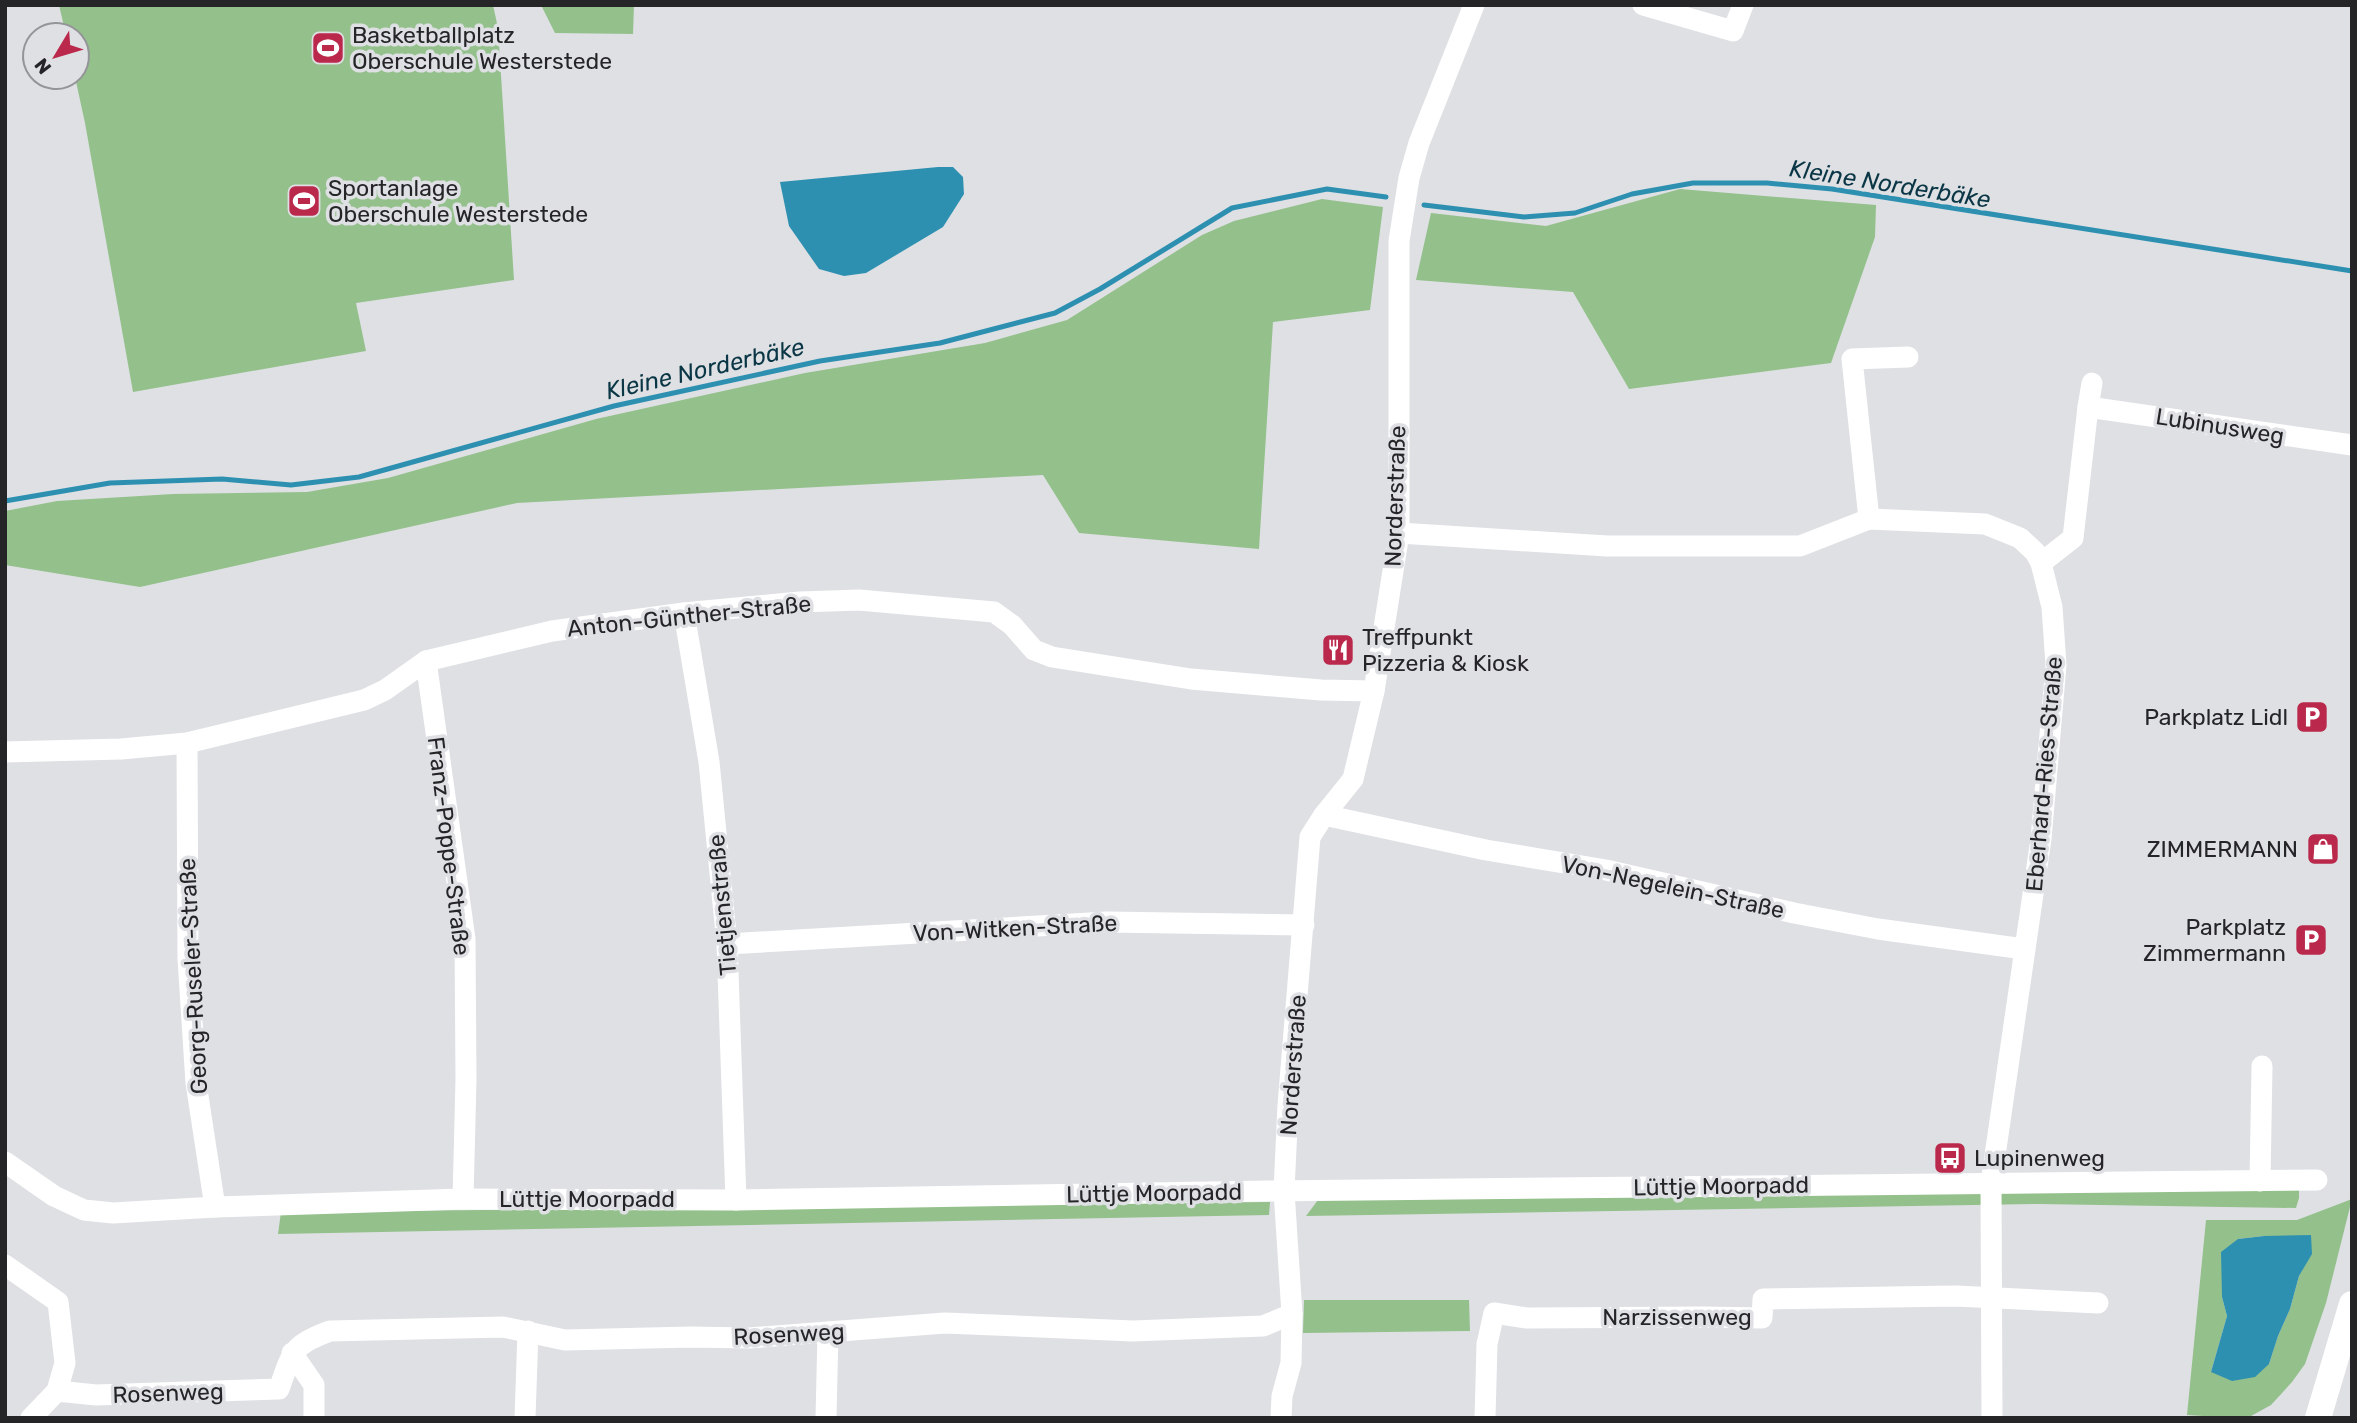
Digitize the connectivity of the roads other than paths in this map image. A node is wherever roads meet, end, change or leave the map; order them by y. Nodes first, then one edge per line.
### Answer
1 (1474, 5) edge
2 (1643, 5) edge
3 (1743, 5) edge
4 (1908, 357) dead end
5 (2092, 383) dead end
6 (2088, 407) junction
7 (2352, 445) edge
8 (1869, 519) junction
9 (1399, 533) junction
10 (2041, 563) junction
11 (684, 613) junction
12 (426, 661) junction
13 (1374, 691) junction
14 (187, 743) junction
15 (5, 752) edge
16 (1324, 815) junction
17 (1304, 925) junction
18 (727, 944) junction
19 (2024, 949) junction
20 (2262, 1066) dead end
21 (5, 1162) edge
22 (2317, 1180) dead end
23 (2260, 1181) junction
24 (1991, 1183) junction
25 (1284, 1191) junction
26 (463, 1199) junction
27 (736, 1200) junction
28 (215, 1207) junction
29 (5, 1265) edge
30 (1991, 1298) junction
31 (2098, 1303) dead end
32 (2352, 1304) edge
33 (1292, 1314) junction
34 (528, 1331) junction
35 (828, 1332) junction
36 (292, 1353) junction
37 (57, 1391) junction
38 (31, 1418) edge
39 (314, 1418) edge
40 (525, 1418) edge
41 (826, 1418) edge
42 (1282, 1418) edge
43 (1485, 1418) edge
44 (1992, 1418) edge
45 (2318, 1418) edge

1 - 9 street, Norderstraße
2 - 3 street
4 - 8 street
5 - 6 street
6 - 7 street, Lubinusweg
6 - 10 street
8 - 9 street, Eberhard-Ries-Straße
8 - 10 street, Eberhard-Ries-Straße
9 - 13 street, Norderstraße
10 - 19 street, Eberhard-Ries-Straße
11 - 12 street, Anton-Günther-Straße
11 - 13 street, Anton-Günther-Straße
11 - 18 street, Tietjenstraße
12 - 14 street, Anton-Günther-Straße
12 - 26 street, Franz-Poppe-Straße
13 - 16 street, Norderstraße
14 - 15 street, Anton-Günther-Straße
14 - 28 street, Georg-Ruseler-Straße
16 - 17 street, Norderstraße
16 - 19 street, Von-Negelein-Straße
17 - 18 street, Von-Witken-Straße
17 - 25 street, Norderstraße
18 - 27 street, Tietjenstraße
19 - 24 street, Eberhard-Ries-Straße
20 - 23 street
21 - 28 street, Lüttje Moorpadd
22 - 23 street, Lüttje Moorpadd
23 - 24 street, Lüttje Moorpadd
24 - 25 street, Lüttje Moorpadd
24 - 30 street
25 - 27 street, Lüttje Moorpadd
25 - 33 street, Norderstraße
26 - 27 street, Lüttje Moorpadd
26 - 28 street, Lüttje Moorpadd
29 - 37 street
30 - 31 street
30 - 43 street, Narzissenweg
30 - 44 street
32 - 45 street
33 - 35 street, Rosenweg
33 - 42 street, Norderstraße
34 - 35 street, Rosenweg
34 - 36 street, Rosenweg
34 - 40 street
35 - 41 street
36 - 37 street, Rosenweg
36 - 39 street
37 - 38 street

